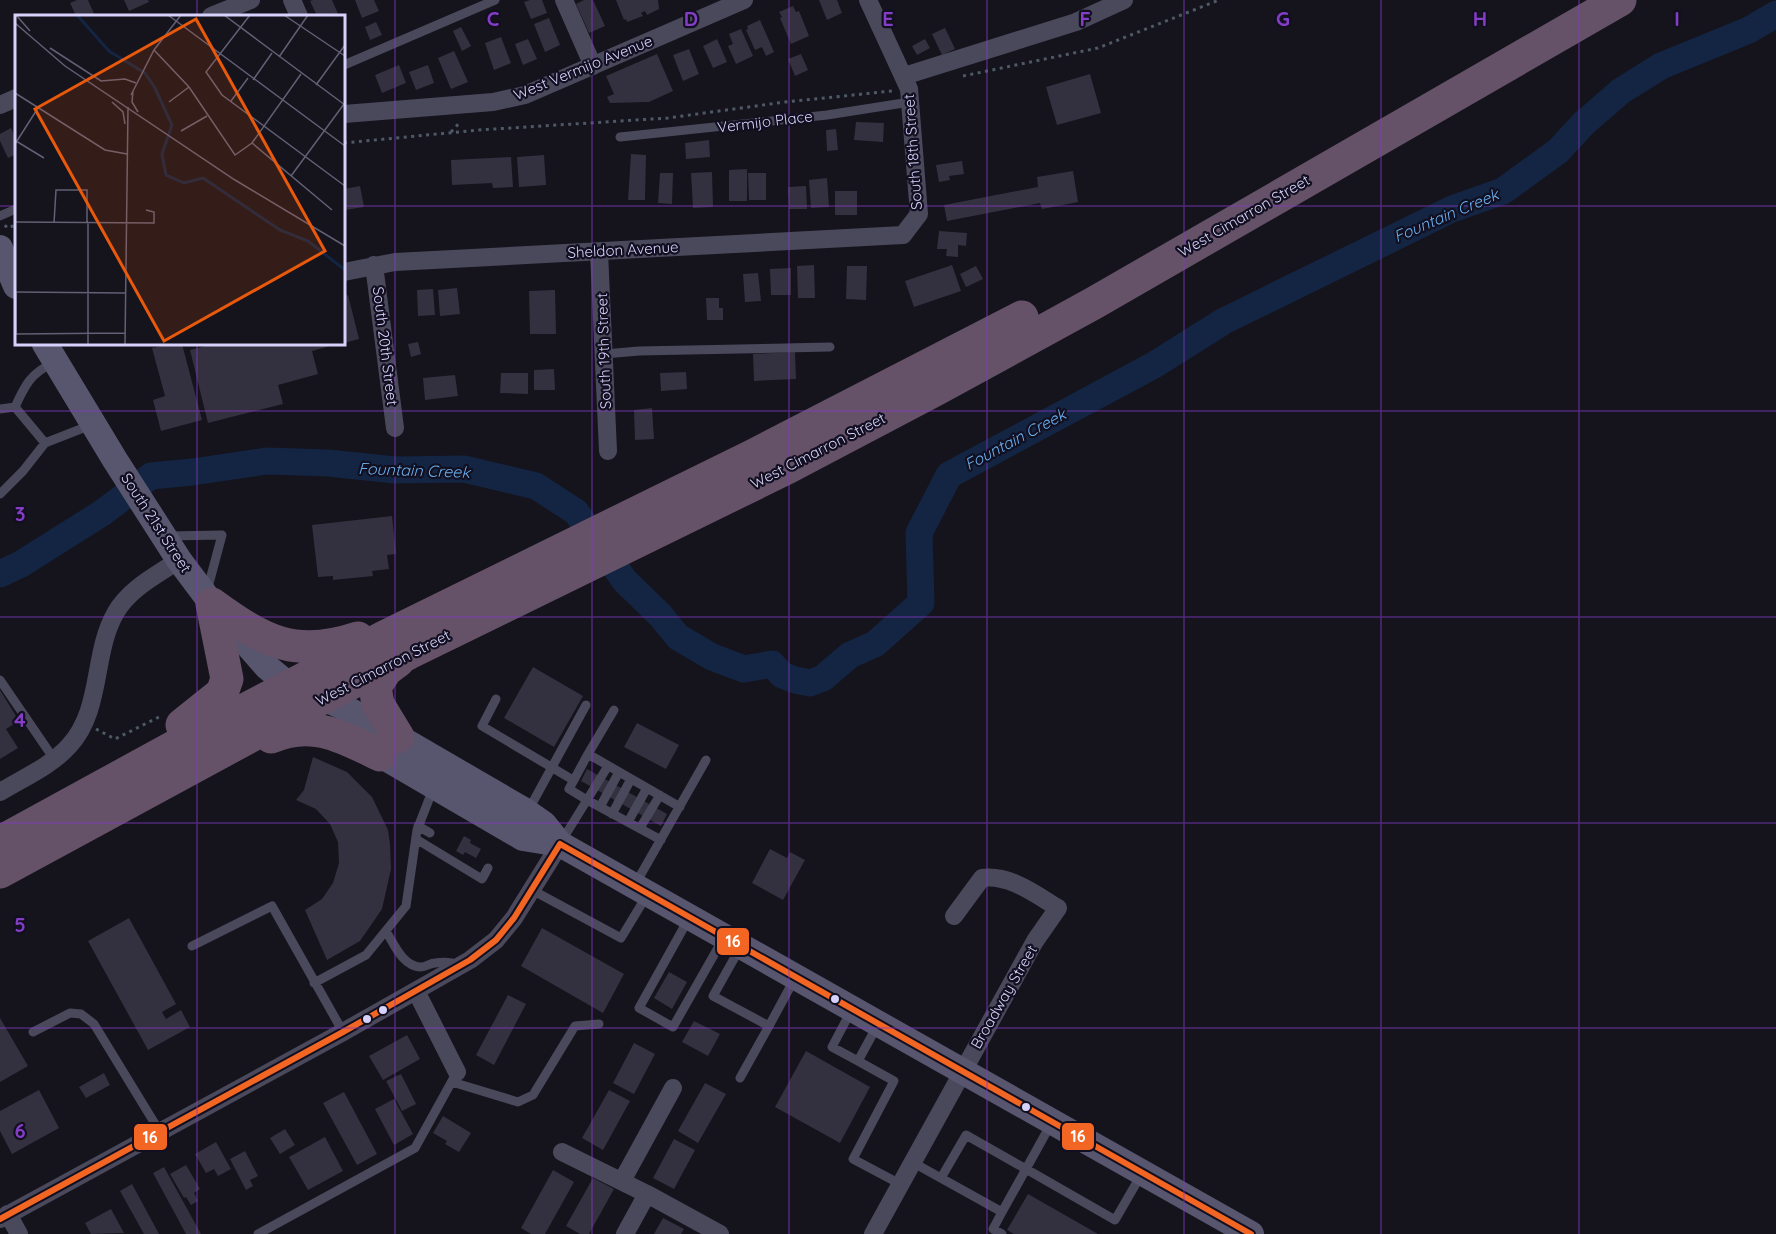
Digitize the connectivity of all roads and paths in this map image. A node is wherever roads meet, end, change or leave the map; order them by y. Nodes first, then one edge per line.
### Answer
1 (250, 0) edge
2 (292, 0) edge
3 (495, 0) edge
4 (564, 0) edge
5 (744, 0) edge
6 (868, 0) edge
7 (1125, 0) edge
8 (1219, 0) edge
9 (1578, 0) edge
10 (1620, 0) edge
11 (213, 15) edge
12 (299, 15) edge
13 (345, 64) edge
14 (592, 66) junction
15 (962, 76) dead end
16 (908, 89) junction
17 (15, 98) edge
18 (0, 105) edge
19 (345, 114) edge
20 (620, 137) dead end
21 (345, 143) edge
22 (15, 209) edge
23 (0, 216) edge
24 (903, 235) joint
25 (599, 252) junction
26 (2, 255) edge
27 (374, 265) junction
28 (345, 272) edge
29 (15, 283) edge
30 (830, 347) dead end
31 (51, 349) edge
32 (604, 354) junction
33 (15, 406) junction
34 (0, 409) edge
35 (93, 424) junction
36 (395, 428) dead end
37 (45, 443) junction
38 (608, 451) dead end
39 (0, 494) edge
40 (636, 528) junction
41 (163, 536) junction
42 (179, 560) junction
43 (557, 567) junction
44 (209, 600) junction
45 (431, 613) junction
46 (409, 653) junction
47 (0, 680) edge
48 (307, 697) junction
49 (496, 699) dead end
50 (586, 705) dead end
51 (614, 710) dead end
52 (166, 713) dead end
53 (83, 723) junction
54 (389, 746) junction
55 (588, 754) junction
56 (54, 759) junction
57 (706, 760) dead end
58 (608, 766) junction
59 (552, 767) junction
60 (619, 772) junction
61 (118, 777) junction
62 (173, 779) junction
63 (631, 779) junction
64 (573, 780) junction
65 (434, 786) junction
66 (647, 788) junction
67 (0, 792) edge
68 (660, 795) junction
69 (587, 800) junction
70 (600, 807) junction
71 (680, 807) junction
72 (527, 812) junction
73 (612, 814) junction
74 (628, 822) junction
75 (418, 826) junction
76 (640, 828) junction
77 (430, 834) dead end
78 (416, 839) junction
79 (661, 840) junction
80 (0, 842) edge
81 (560, 844) junction
82 (488, 868) dead end
83 (0, 872) edge
84 (532, 890) junction
85 (641, 890) junction
86 (954, 916) dead end
87 (690, 917) junction
88 (386, 931) junction
89 (733, 941) junction
90 (192, 946) dead end
91 (460, 966) junction
92 (796, 977) junction
93 (314, 983) junction
94 (416, 991) junction
95 (852, 1008) junction
96 (879, 1023) junction
97 (598, 1024) dead end
98 (769, 1026) junction
99 (33, 1032) dead end
100 (343, 1032) junction
101 (858, 1061) junction
102 (962, 1070) junction
103 (454, 1077) junction
104 (740, 1078) dead end
105 (673, 1088) dead end
106 (1052, 1121) junction
107 (160, 1132) junction
108 (562, 1152) dead end
109 (912, 1162) junction
110 (1026, 1169) junction
111 (1142, 1172) junction
112 (941, 1178) junction
113 (622, 1181) junction
114 (900, 1184) junction
115 (647, 1194) junction
116 (1002, 1212) junction
117 (4, 1216) edge
118 (19, 1234) edge
119 (258, 1234) edge
120 (625, 1234) edge
121 (720, 1234) edge
122 (873, 1234) edge
123 (1002, 1234) edge
124 (1251, 1234) edge

1 - 11 street
2 - 12 street
3 - 13 lane
4 - 14 street
5 - 14 street, West Vermijo Avenue
6 - 16 street, South 18th Street
7 - 16 street, Vermijo Place
8 - 15 path
9 - 40 highway, West Cimarron Street
10 - 40 highway, West Cimarron Street
14 - 19 street, West Vermijo Avenue
16 - 20 lane, Vermijo Place
16 - 21 path
16 - 24 street, South 18th Street
17 - 18 street
22 - 23 lane
24 - 25 street, Sheldon Avenue
25 - 27 street, Sheldon Avenue
25 - 32 street, South 19th Street
26 - 29 main road
27 - 28 street, Sheldon Avenue
27 - 36 street, South 20th Street
30 - 32 lane
31 - 33 lane
31 - 35 main road, South 21st Street
32 - 38 street, South 19th Street
33 - 34 lane
33 - 37 lane
35 - 37 lane
35 - 41 main road, South 21st Street
37 - 39 lane
40 - 43 highway, West Cimarron Street
41 - 42 main road, South 21st Street
41 - 44 lane
42 - 44 main road, South 21st Street
42 - 53 street
43 - 45 highway, West Cimarron Street
43 - 46 highway, West Cimarron Street
44 - 45 highway
44 - 48 main road, South 21st Street
44 - 61 highway
45 - 48 highway, West Cimarron Street
46 - 48 highway, West Cimarron Street
46 - 54 highway
47 - 56 lane
48 - 54 main road, South 21st Street
48 - 61 highway, West Cimarron Street
48 - 62 highway, West Cimarron Street
49 - 59 lane
50 - 59 lane
51 - 55 lane
52 - 53 path
53 - 56 street
54 - 62 highway
54 - 65 main road, South 21st Street
54 - 72 main road, South 21st Street
55 - 58 lane
55 - 64 lane
56 - 67 street
57 - 71 lane
58 - 60 lane
58 - 69 lane
59 - 64 lane
59 - 72 lane
60 - 63 lane
60 - 70 lane
61 - 80 highway, West Cimarron Street
62 - 83 highway, West Cimarron Street
63 - 66 lane
63 - 73 lane
64 - 69 lane
65 - 75 lane
65 - 81 main road, South 21st Street
66 - 68 lane
66 - 74 lane
68 - 71 lane
68 - 76 lane
69 - 70 lane
69 - 81 lane
70 - 73 lane
71 - 79 lane
72 - 81 main road, South 21st Street
73 - 74 lane
74 - 76 lane
75 - 77 lane
75 - 78 lane
76 - 79 lane
78 - 82 lane
78 - 88 lane
79 - 85 lane
81 - 84 street
81 - 85 main road, South 21st Street
84 - 85 lane
84 - 91 street
85 - 87 main road, South 21st Street
86 - 102 street, Broadway Street
87 - 89 main road, South 21st Street
87 - 89 lane
88 - 91 lane
88 - 93 lane
89 - 92 main road, South 21st Street
89 - 98 lane
90 - 93 lane
91 - 94 street
92 - 95 main road, South 21st Street
92 - 98 lane
93 - 100 lane
94 - 100 street
94 - 103 street
95 - 96 main road, South 21st Street
95 - 101 lane
96 - 101 lane
96 - 102 main road, South 21st Street
97 - 103 lane
98 - 104 lane
99 - 107 lane
100 - 107 street
101 - 114 lane
102 - 106 main road, South 21st Street
102 - 109 street, Broadway Street
103 - 119 lane
105 - 113 street
106 - 110 lane
106 - 111 main road, South 21st Street
107 - 117 street
108 - 113 street
109 - 112 lane
109 - 114 street, Broadway Street
110 - 111 lane
110 - 112 lane
110 - 116 lane
111 - 124 main road, South 21st Street
112 - 116 lane
113 - 115 street
114 - 122 street, Broadway Street
115 - 120 street
115 - 121 street
116 - 123 lane
117 - 118 street

